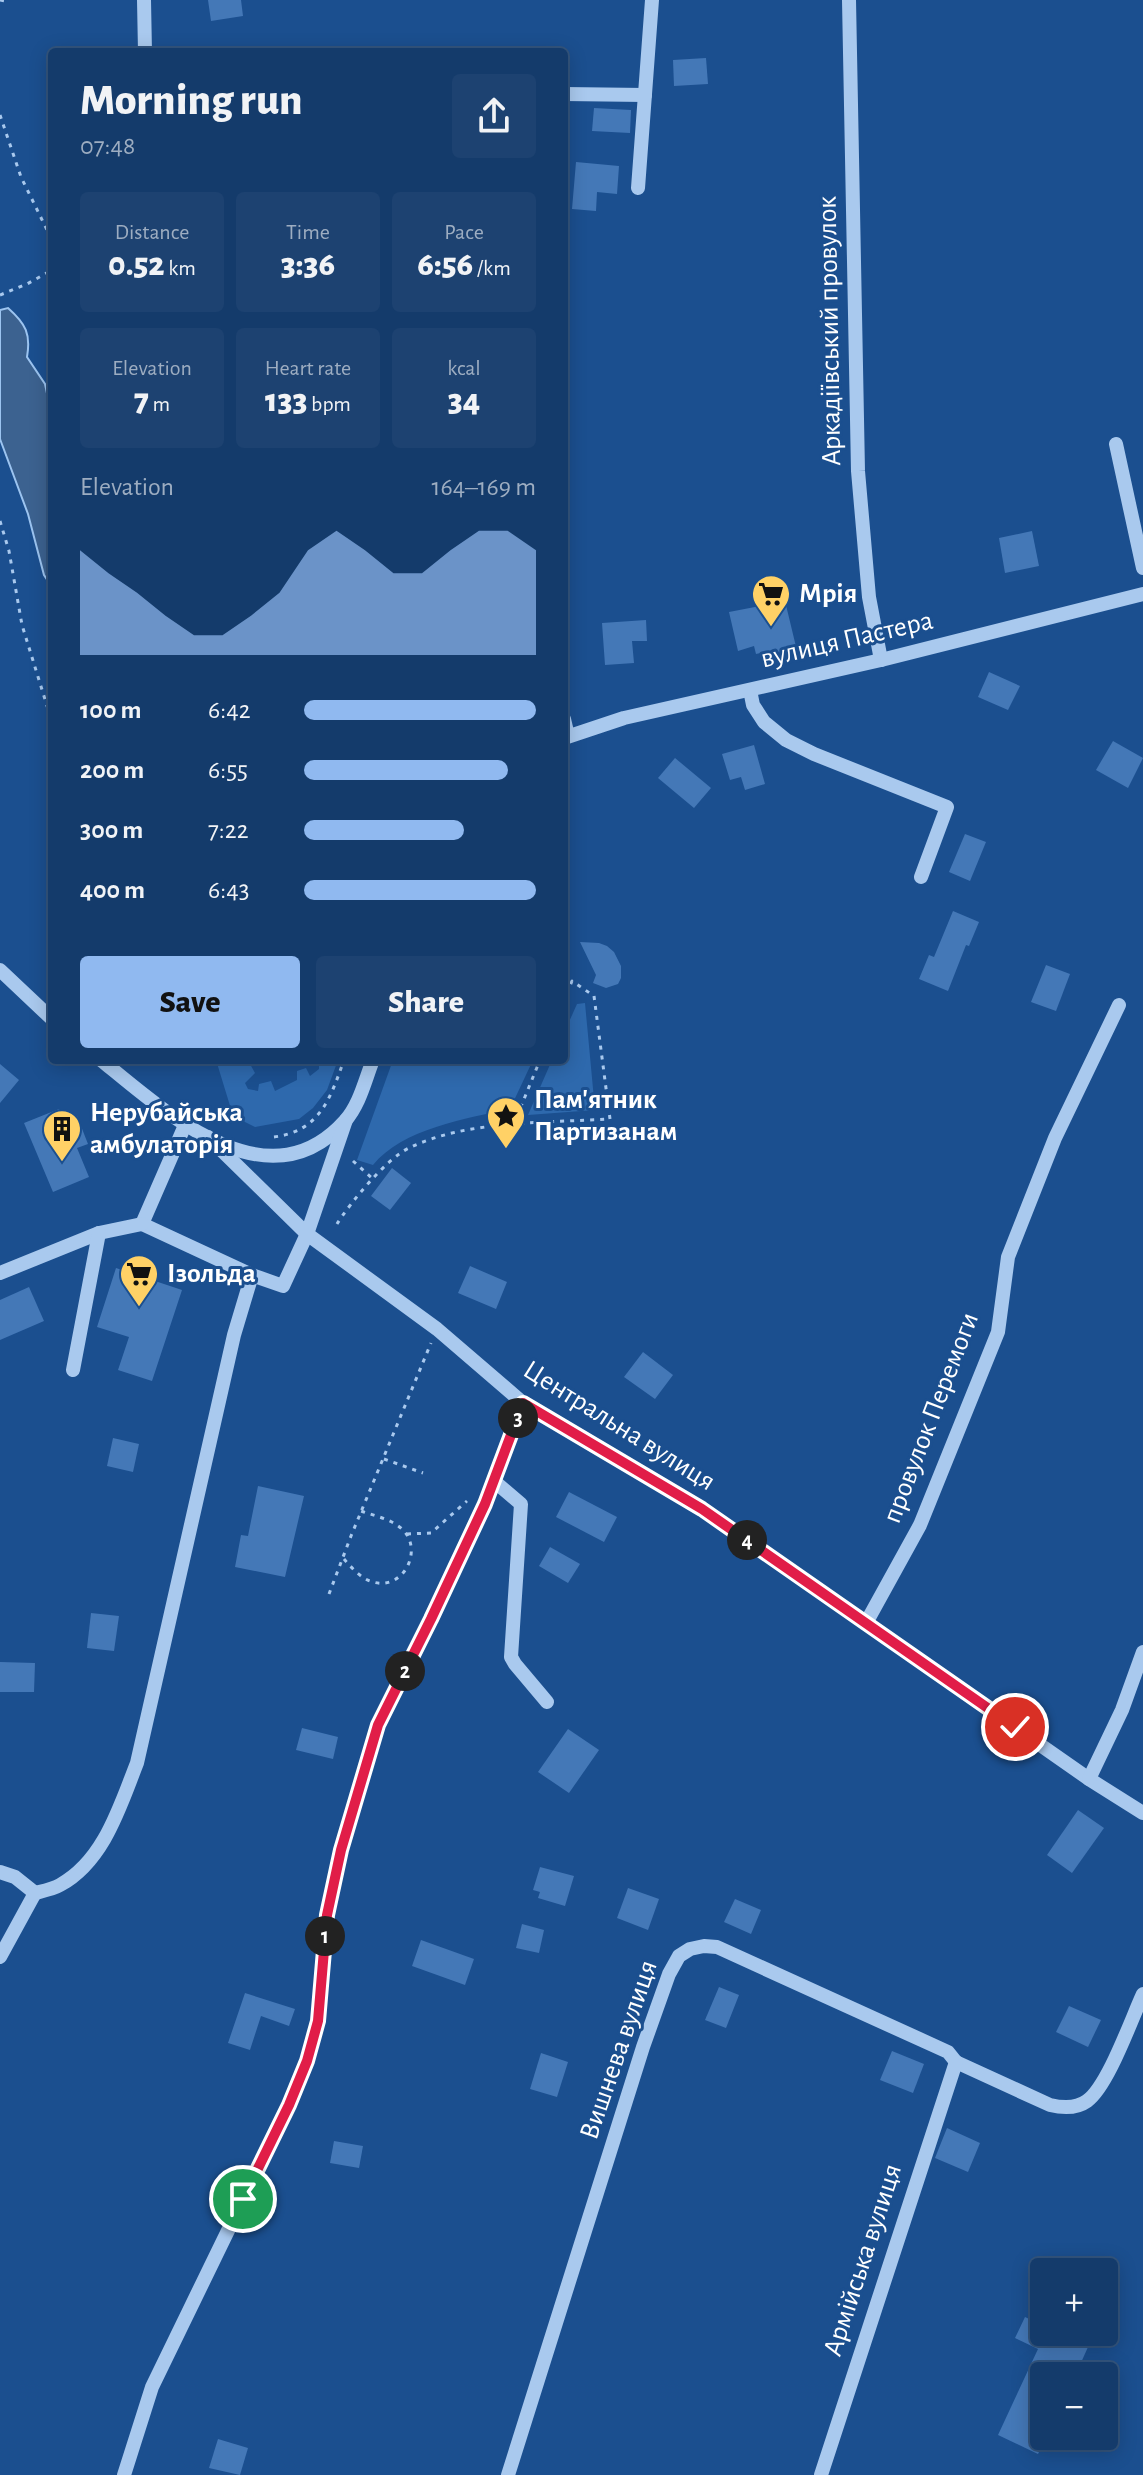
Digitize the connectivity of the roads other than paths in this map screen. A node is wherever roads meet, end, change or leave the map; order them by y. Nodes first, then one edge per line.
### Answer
1 (144, 0) edge
2 (652, 0) edge
3 (849, 0) edge
4 (145, 48) edge
5 (568, 94) edge
6 (645, 95) junction
7 (638, 188) dead end
8 (1116, 444) dead end
9 (1143, 568) edge
10 (1143, 594) edge
11 (881, 660) junction
12 (750, 690) junction
13 (568, 736) edge
14 (921, 877) dead end
15 (0, 970) edge
16 (1119, 1005) dead end
17 (48, 1015) edge
18 (106, 1064) edge
19 (372, 1064) edge
20 (346, 1120) junction
21 (186, 1123) junction
22 (208, 1137) junction
23 (142, 1224) junction
24 (99, 1233) junction
25 (307, 1234) junction
26 (0, 1273) edge
27 (252, 1275) junction
28 (73, 1370) dead end
29 (523, 1403) junction
30 (494, 1481) junction
31 (866, 1623) junction
32 (1143, 1652) edge
33 (547, 1702) dead end
34 (1089, 1779) junction
35 (1143, 1813) edge
36 (0, 1872) edge
37 (35, 1893) junction
38 (0, 1957) edge
39 (1143, 1994) edge
40 (956, 2062) junction
41 (124, 2475) edge
42 (508, 2475) edge
43 (821, 2475) edge

1 - 4 street
2 - 6 street
3 - 11 street, Аркадіївський провулок
5 - 6 street
6 - 7 street
8 - 9 street
10 - 11 street, вулиця Пастера
11 - 12 street, вулиця Пастера
12 - 13 street, вулиця Пастера
12 - 14 street
15 - 17 street
16 - 31 street, провулок Перемоги
18 - 21 street
19 - 20 street
20 - 22 street
20 - 25 street
21 - 22 street
21 - 23 street
22 - 25 street, Центральна вулиця
23 - 24 street
23 - 27 street
24 - 26 street
24 - 28 street
25 - 27 street
25 - 29 street, Центральна вулиця
27 - 37 street
29 - 30 street
29 - 31 street, Центральна вулиця
30 - 33 street
30 - 41 street
31 - 34 street, Центральна вулиця
32 - 34 street
34 - 35 street, Центральна вулиця
36 - 37 street
37 - 38 street
39 - 40 street, Вишнева вулиця
40 - 42 street, Вишнева вулиця
40 - 43 street, Армійська вулиця

